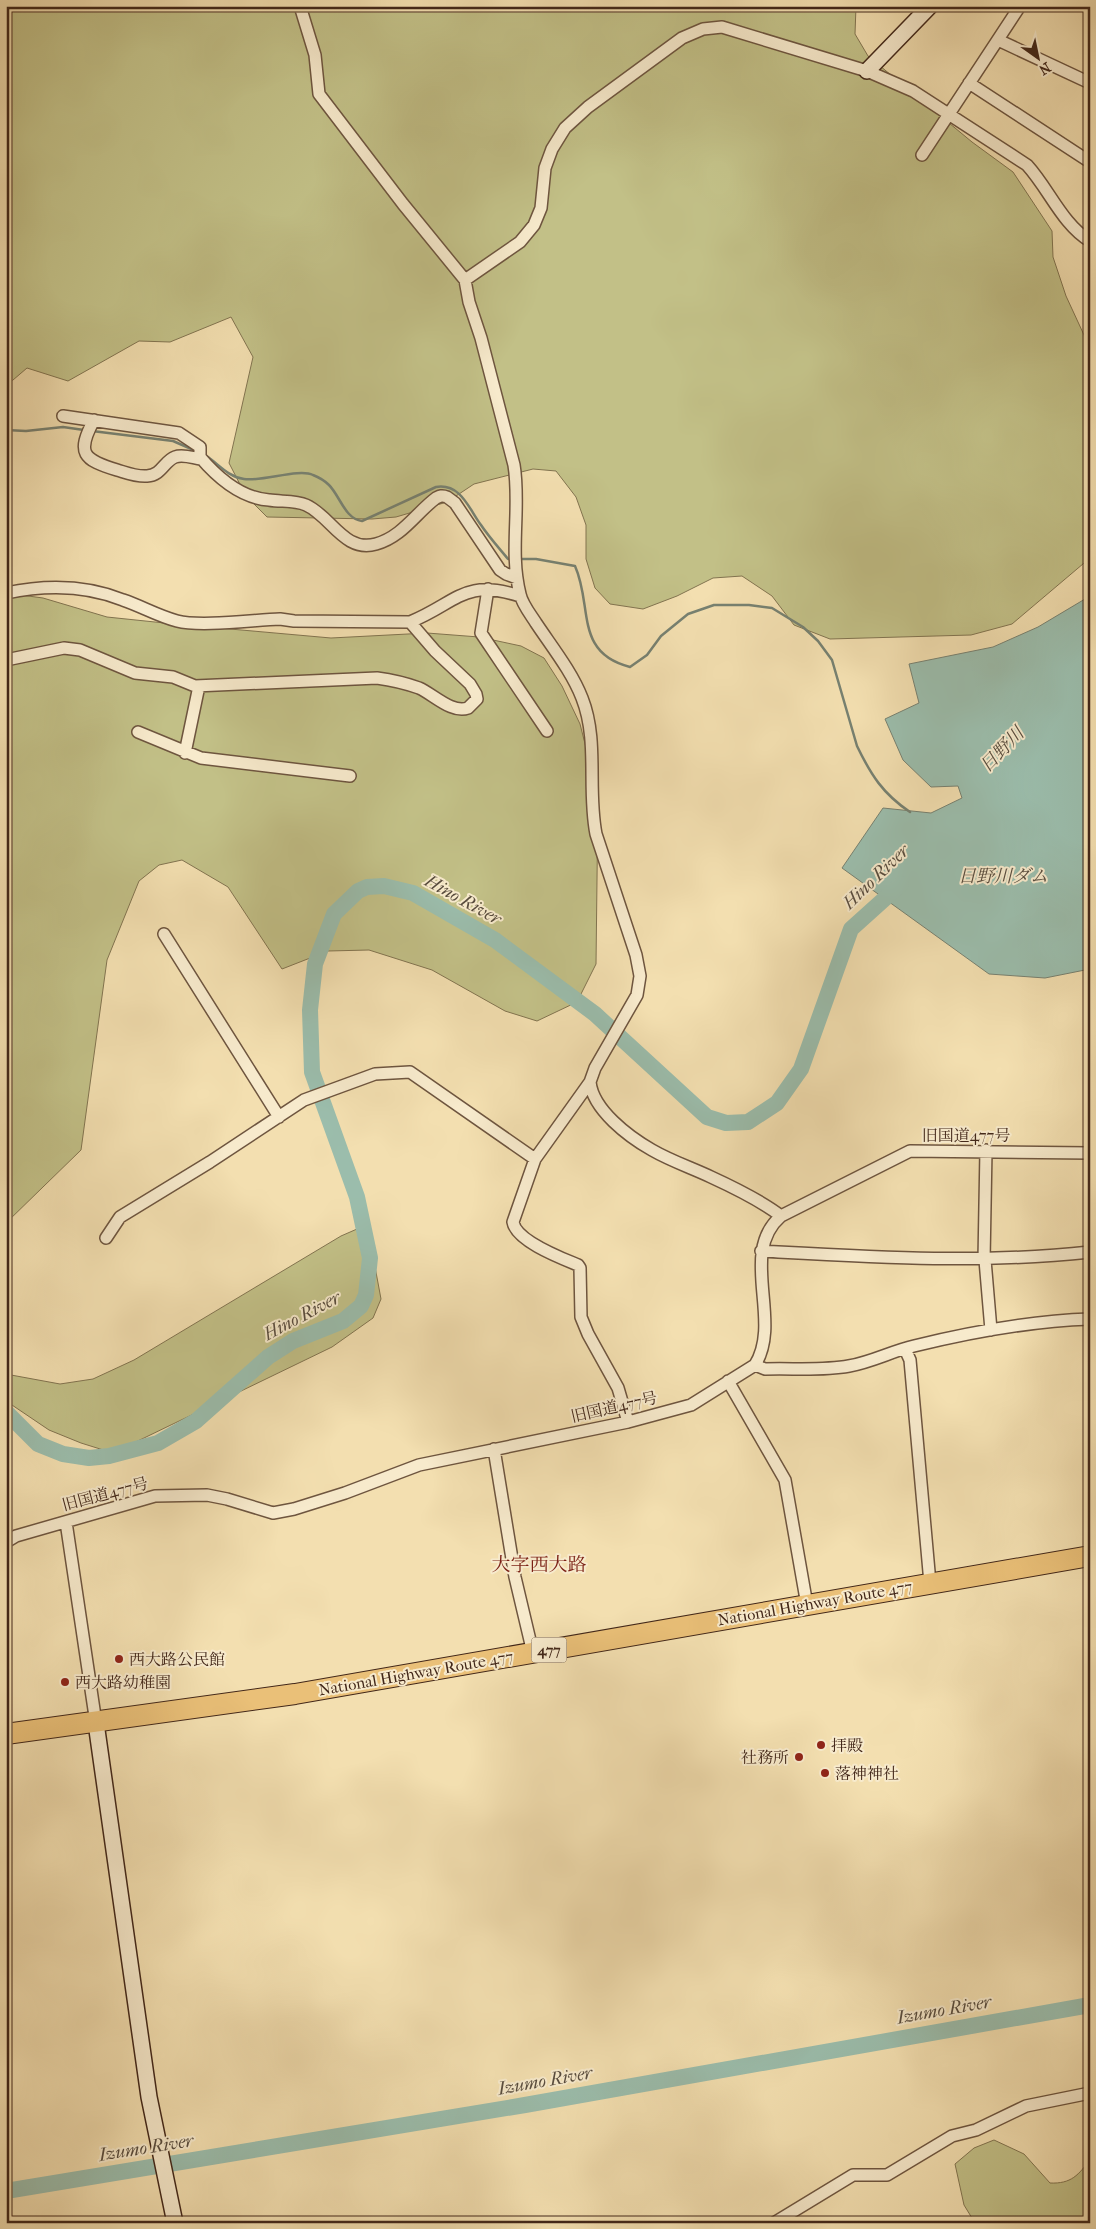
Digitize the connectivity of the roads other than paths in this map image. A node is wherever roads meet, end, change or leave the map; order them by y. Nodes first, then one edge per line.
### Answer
1 (300, 6) edge
2 (930, 6) edge
3 (1020, 6) edge
4 (998, 40) junction
5 (867, 71) junction
6 (1090, 82) edge
7 (969, 83) junction
8 (949, 114) junction
9 (922, 155) dead end
10 (1090, 162) edge
11 (1090, 241) edge
12 (465, 280) junction
13 (63, 416) dead end
14 (93, 422) junction
15 (200, 454) junction
16 (516, 575) junction
17 (488, 589) junction
18 (6, 593) edge
19 (520, 596) junction
20 (410, 622) junction
21 (6, 660) edge
22 (199, 686) junction
23 (547, 731) dead end
24 (138, 732) dead end
25 (186, 753) junction
26 (350, 776) dead end
27 (164, 934) dead end
28 (590, 1082) junction
29 (279, 1117) junction
30 (986, 1150) junction
31 (1090, 1153) edge
32 (535, 1159) junction
33 (781, 1216) junction
34 (106, 1238) dead end
35 (761, 1250) junction
36 (1090, 1252) edge
37 (984, 1260) junction
38 (1090, 1319) edge
39 (991, 1330) junction
40 (905, 1349) junction
41 (755, 1365) junction
42 (728, 1381) junction
43 (628, 1422) junction
44 (494, 1449) junction
45 (66, 1522) junction
46 (6, 1542) edge
47 (1090, 1556) edge
48 (930, 1583) junction
49 (807, 1605) junction
50 (533, 1653) junction
51 (96, 1723) junction
52 (6, 1734) edge
53 (1090, 2093) edge
54 (175, 2223) edge
55 (774, 2223) edge

1 - 12 street
2 - 5 street
3 - 4 street
4 - 6 street
4 - 7 street
5 - 8 street
5 - 12 street
7 - 8 street
7 - 10 street
8 - 9 street
8 - 11 street
12 - 16 street
13 - 14 street
14 - 15 street
14 - 15 street
15 - 16 street
16 - 19 street
17 - 19 street
17 - 20 street
17 - 23 street
18 - 20 street
19 - 28 street
20 - 22 street
21 - 22 street
22 - 25 street
24 - 25 street
25 - 26 street
27 - 29 street
28 - 32 street
28 - 33 street
29 - 32 street
29 - 34 street
30 - 31 street, 旧国道477号
30 - 33 street, 旧国道477号
30 - 37 street
32 - 43 street
33 - 35 street, 旧国道477号
35 - 37 street
35 - 41 street, 旧国道477号
36 - 37 street
37 - 39 street
38 - 39 street
39 - 40 street
40 - 41 street
40 - 48 street
41 - 42 street, 旧国道477号
42 - 43 street, 旧国道477号
42 - 49 street
43 - 44 street, 旧国道477号
44 - 45 street, 旧国道477号
44 - 50 street
45 - 46 street, 旧国道477号
45 - 51 street
47 - 48 highway, National Highway Route 477 / 477
48 - 49 highway, National Highway Route 477 / 477
49 - 50 highway, National Highway Route 477 / 477
50 - 51 highway, National Highway Route 477 / 477
51 - 52 highway, National Highway Route 477 / 477
51 - 54 street
53 - 55 street

